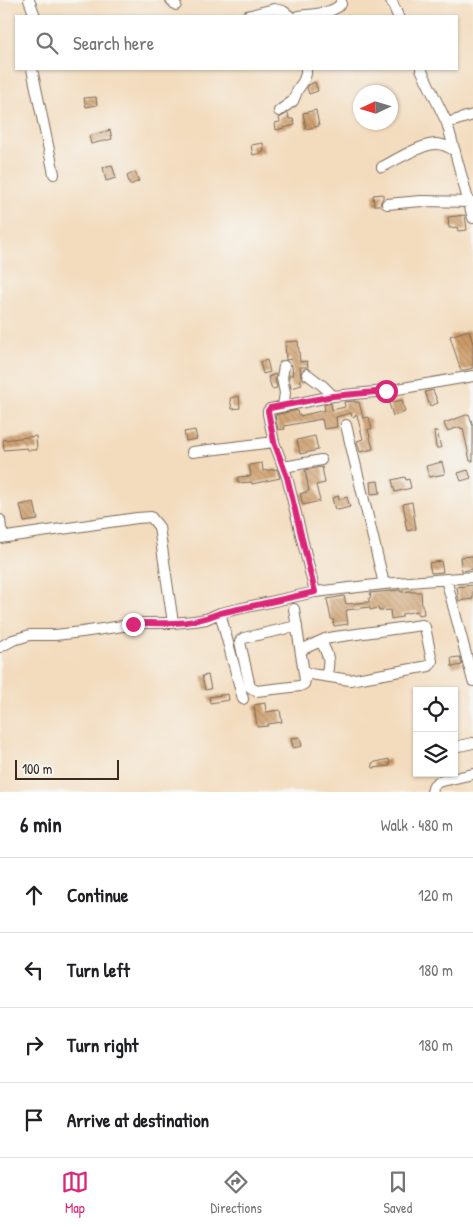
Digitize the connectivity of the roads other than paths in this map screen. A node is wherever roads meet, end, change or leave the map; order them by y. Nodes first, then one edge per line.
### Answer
1 (29, 0) edge
2 (341, 0) edge
3 (391, 0) edge
4 (35, 15) edge
5 (251, 15) edge
6 (289, 15) edge
7 (307, 15) edge
8 (398, 15) edge
9 (32, 70) edge
10 (306, 70) edge
11 (421, 70) edge
12 (279, 111) dead end
13 (473, 116) edge
14 (447, 122) junction
15 (455, 151) junction
16 (382, 167) dead end
17 (54, 174) dead end
18 (471, 202) edge
19 (387, 204) dead end
20 (473, 218) edge
21 (284, 366) dead end
22 (307, 374) dead end
23 (473, 376) edge
24 (333, 396) junction
25 (283, 406) junction
26 (346, 425) dead end
27 (274, 442) junction
28 (192, 452) dead end
29 (321, 460) dead end
30 (284, 467) junction
31 (0, 520) edge
32 (2, 537) edge
33 (473, 577) edge
34 (446, 579) junction
35 (384, 584) junction
36 (315, 592) junction
37 (293, 603) junction
38 (220, 613) junction
39 (173, 624) junction
40 (297, 626) junction
41 (320, 641) junction
42 (0, 647) edge
43 (301, 650) junction
44 (304, 672) junction
45 (326, 676) junction
46 (473, 681) edge
47 (243, 700) dead end
48 (473, 743) edge
49 (458, 746) edge
50 (473, 774) edge
51 (432, 792) edge

1 - 4 street
2 - 7 street
3 - 8 street
5 - 6 street
9 - 17 street
10 - 12 street
11 - 14 street
13 - 14 street
14 - 15 street
15 - 16 street
15 - 18 street
18 - 19 street
18 - 20 street
21 - 25 street
22 - 24 street
23 - 24 street
24 - 25 street
25 - 27 street
26 - 35 street
27 - 28 street
27 - 30 street
29 - 30 street
30 - 36 street
31 - 32 street
32 - 39 street
33 - 34 street
34 - 35 street
34 - 46 street
35 - 36 street
36 - 37 street
37 - 38 street
37 - 40 street
38 - 39 street
38 - 47 street
39 - 42 street
40 - 43 street
40 - 44 street
41 - 43 street
41 - 45 street
41 - 45 street
43 - 44 street
44 - 45 street
48 - 49 street
50 - 51 street

